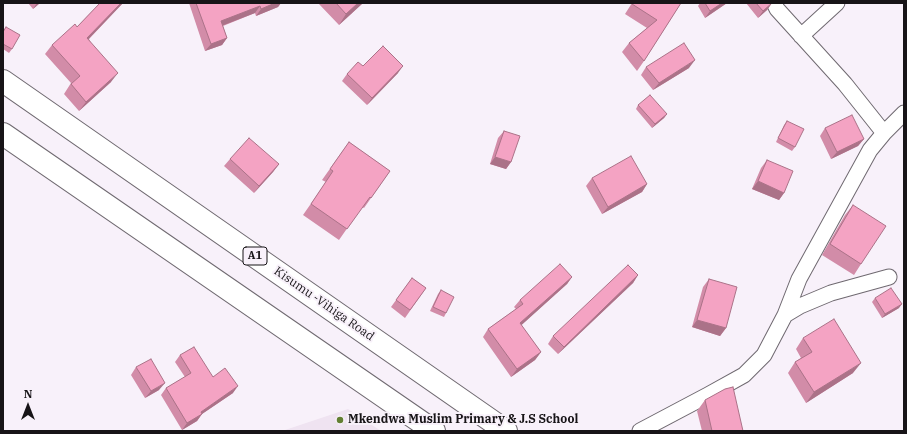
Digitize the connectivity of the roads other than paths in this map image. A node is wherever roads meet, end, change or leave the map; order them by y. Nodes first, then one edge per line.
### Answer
1 (774, 3) edge
2 (837, 3) edge
3 (801, 36) junction
4 (3, 81) edge
5 (904, 113) edge
6 (884, 133) junction
7 (3, 134) edge
8 (889, 277) dead end
9 (785, 315) junction
10 (434, 431) edge
11 (506, 431) edge
12 (640, 431) edge

1 - 3 street
2 - 3 street
3 - 6 street
4 - 11 highway, Kisumu -Vihiga Road / A1
5 - 6 street
6 - 9 street
7 - 10 highway
8 - 9 street
9 - 12 street

